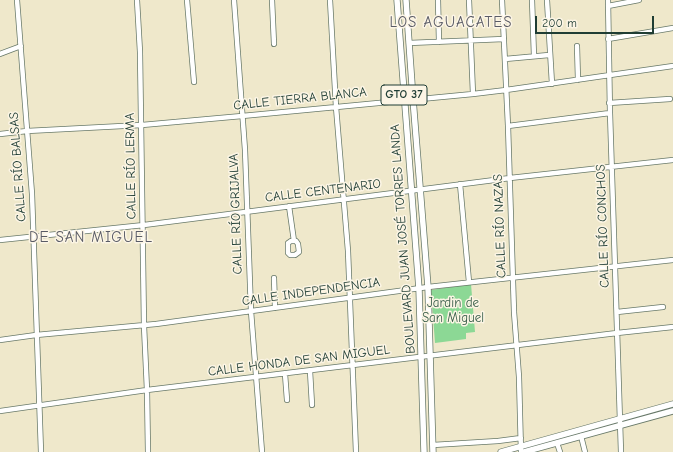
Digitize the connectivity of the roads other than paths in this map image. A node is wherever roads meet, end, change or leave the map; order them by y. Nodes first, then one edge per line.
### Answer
1 (18, 0) edge
2 (137, 0) edge
3 (187, 0) edge
4 (234, 0) edge
5 (272, 0) edge
6 (330, 0) edge
7 (397, 0) edge
8 (406, 0) edge
9 (438, 0) edge
10 (469, 0) edge
11 (502, 0) edge
12 (532, 0) edge
13 (547, 0) edge
14 (608, 0) edge
15 (639, 0) edge
16 (608, 6) junction
17 (673, 28) edge
18 (504, 39) junction
19 (470, 40) junction
20 (608, 40) junction
21 (439, 42) junction
22 (409, 43) junction
23 (274, 44) dead end
24 (21, 46) junction
25 (577, 46) dead end
26 (0, 54) edge
27 (550, 55) junction
28 (534, 56) junction
29 (505, 59) junction
30 (673, 66) edge
31 (609, 76) junction
32 (578, 80) junction
33 (194, 82) dead end
34 (552, 84) junction
35 (506, 90) junction
36 (472, 94) junction
37 (413, 99) junction
38 (670, 99) dead end
39 (404, 100) junction
40 (609, 103) junction
41 (336, 107) junction
42 (610, 113) junction
43 (242, 116) junction
44 (142, 124) junction
45 (508, 126) junction
46 (27, 131) junction
47 (0, 134) edge
48 (673, 160) edge
49 (612, 168) junction
50 (510, 178) junction
51 (460, 184) junction
52 (412, 190) junction
53 (420, 190) junction
54 (343, 200) junction
55 (290, 206) junction
56 (247, 212) junction
57 (144, 225) junction
58 (34, 237) junction
59 (0, 240) edge
60 (294, 241) dead end
61 (673, 260) edge
62 (615, 266) junction
63 (513, 277) junction
64 (274, 278) dead end
65 (468, 282) junction
66 (428, 287) junction
67 (419, 289) junction
68 (350, 297) junction
69 (663, 307) dead end
70 (275, 308) junction
71 (251, 311) junction
72 (617, 312) junction
73 (144, 326) junction
74 (673, 328) edge
75 (617, 333) junction
76 (36, 335) junction
77 (0, 340) edge
78 (516, 345) junction
79 (431, 355) junction
80 (421, 356) junction
81 (353, 365) junction
82 (310, 371) junction
83 (285, 374) junction
84 (256, 377) junction
85 (147, 390) junction
86 (287, 400) dead end
87 (312, 404) dead end
88 (673, 404) edge
89 (39, 405) junction
90 (0, 411) edge
91 (673, 411) edge
92 (620, 422) junction
93 (581, 436) junction
94 (520, 438) junction
95 (557, 443) junction
96 (433, 445) junction
97 (521, 449) edge
98 (41, 452) edge
99 (148, 452) edge
100 (262, 452) edge
101 (356, 452) edge
102 (424, 452) edge
103 (433, 452) edge
104 (501, 452) edge
105 (524, 452) edge
106 (560, 452) edge
107 (585, 452) edge
108 (621, 452) edge

1 - 24 street, CALLE RÍO BALSAS
2 - 44 street, CALLE RÍO LERMA
3 - 33 street
4 - 43 street, CALLE RÍO GRIJALVA
5 - 23 street
6 - 41 street
7 - 39 main road, BOULEVARD JUAN JOSÉ TORRES LANDA / GTO 37
8 - 22 main road, BOULEVARD JUAN JOSÉ TORRES LANDA / GTO 37
9 - 21 street
10 - 19 street
11 - 18 street, CALLE RÍO NAZAS
12 - 28 street
13 - 27 street
14 - 16 street, CALLE RÍO CONCHOS
15 - 16 street
16 - 20 street, CALLE RÍO CONCHOS
17 - 20 street
18 - 19 street
18 - 29 street, CALLE RÍO NAZAS
19 - 21 street
19 - 36 street
20 - 31 street, CALLE RÍO CONCHOS
21 - 22 street
22 - 37 main road, BOULEVARD JUAN JOSÉ TORRES LANDA / GTO 37
24 - 26 street
24 - 46 street, CALLE RÍO BALSAS
25 - 32 street
27 - 28 street
27 - 34 street
28 - 29 street
29 - 35 street, CALLE RÍO NAZAS
30 - 31 street, CALLE TIERRA BLANCA
31 - 32 street, CALLE TIERRA BLANCA
31 - 40 street, CALLE RÍO CONCHOS
32 - 34 street, CALLE TIERRA BLANCA
34 - 35 street, CALLE TIERRA BLANCA
35 - 36 street, CALLE TIERRA BLANCA
35 - 45 street, CALLE RÍO NAZAS
36 - 37 street, CALLE TIERRA BLANCA
37 - 39 street, CALLE TIERRA BLANCA
37 - 53 main road, BOULEVARD JUAN JOSÉ TORRES LANDA / GTO 37
38 - 40 street
39 - 41 street, CALLE TIERRA BLANCA
39 - 52 main road, BOULEVARD JUAN JOSÉ TORRES LANDA / GTO 37
40 - 42 street, CALLE RÍO CONCHOS
41 - 43 street, CALLE TIERRA BLANCA
41 - 54 street
42 - 45 street
42 - 49 street, CALLE RÍO CONCHOS
43 - 44 street, CALLE TIERRA BLANCA
43 - 56 street, CALLE RÍO GRIJALVA
44 - 46 street, CALLE TIERRA BLANCA
44 - 57 street, CALLE RÍO LERMA
45 - 50 street, CALLE RÍO NAZAS
46 - 47 street, CALLE TIERRA BLANCA
46 - 58 street, CALLE RÍO BALSAS
48 - 49 street, CALLE CENTENARIO
49 - 50 street, CALLE CENTENARIO
49 - 62 street, CALLE RÍO CONCHOS
50 - 51 street, CALLE CENTENARIO
50 - 63 street, CALLE RÍO NAZAS
51 - 53 street, CALLE CENTENARIO
51 - 65 street
52 - 53 street, CALLE CENTENARIO
52 - 54 street, CALLE CENTENARIO
52 - 67 main road, BOULEVARD JUAN JOSÉ TORRES LANDA / GTO 37
53 - 66 main road, BOULEVARD JUAN JOSÉ TORRES LANDA / GTO 37
54 - 55 street, CALLE CENTENARIO
54 - 68 street
55 - 56 street, CALLE CENTENARIO
55 - 60 street
56 - 57 street, CALLE CENTENARIO
56 - 71 street, CALLE RÍO GRIJALVA
57 - 58 street, CALLE CENTENARIO
57 - 73 street, CALLE RÍO LERMA
58 - 59 street, CALLE CENTENARIO
58 - 76 street, CALLE RÍO BALSAS
61 - 62 street, CALLE INDEPENDENCIA
62 - 63 street, CALLE INDEPENDENCIA
62 - 72 street, CALLE RÍO CONCHOS
63 - 65 street, CALLE INDEPENDENCIA
63 - 78 street, CALLE RÍO NAZAS
64 - 70 street
65 - 66 street, CALLE INDEPENDENCIA
66 - 67 street, CALLE INDEPENDENCIA
66 - 79 main road, BOULEVARD JUAN JOSÉ TORRES LANDA / GTO 37
67 - 68 street, CALLE INDEPENDENCIA
67 - 80 main road, BOULEVARD JUAN JOSÉ TORRES LANDA / GTO 37
68 - 70 street, CALLE INDEPENDENCIA
68 - 81 street
69 - 72 street
70 - 71 street, CALLE INDEPENDENCIA
71 - 73 street, CALLE INDEPENDENCIA
71 - 84 street, CALLE RÍO GRIJALVA
72 - 75 street, CALLE RÍO CONCHOS
73 - 76 street, CALLE INDEPENDENCIA
73 - 85 street, CALLE RÍO LERMA
74 - 75 street, CALLE HONDA DE SAN MIGUEL
75 - 78 street, CALLE HONDA DE SAN MIGUEL
75 - 92 street, CALLE RÍO CONCHOS
76 - 77 street, CALLE INDEPENDENCIA
76 - 89 street, CALLE RÍO BALSAS
78 - 79 street, CALLE HONDA DE SAN MIGUEL
78 - 94 street, CALLE RÍO NAZAS
79 - 80 street, CALLE HONDA DE SAN MIGUEL
79 - 96 main road, BOULEVARD JUAN JOSÉ TORRES LANDA / GTO 37
80 - 81 street, CALLE HONDA DE SAN MIGUEL
80 - 102 main road, BOULEVARD JUAN JOSÉ TORRES LANDA / GTO 37
81 - 82 street, CALLE HONDA DE SAN MIGUEL
81 - 101 street
82 - 83 street, CALLE HONDA DE SAN MIGUEL
82 - 87 street
83 - 84 street, CALLE HONDA DE SAN MIGUEL
83 - 86 street
84 - 85 street, CALLE HONDA DE SAN MIGUEL
84 - 100 street, CALLE RÍO GRIJALVA
85 - 89 street, CALLE HONDA DE SAN MIGUEL
85 - 99 street, CALLE RÍO LERMA
88 - 92 main road
89 - 90 street, CALLE HONDA DE SAN MIGUEL
89 - 98 street, CALLE RÍO BALSAS
91 - 92 main road
92 - 93 main road
92 - 97 main road
92 - 108 street, CALLE RÍO CONCHOS
93 - 95 main road
93 - 107 street
94 - 96 street
94 - 97 street, CALLE RÍO NAZAS
95 - 105 main road
95 - 106 street
96 - 103 main road, BOULEVARD JUAN JOSÉ TORRES LANDA / GTO 37
97 - 104 main road

